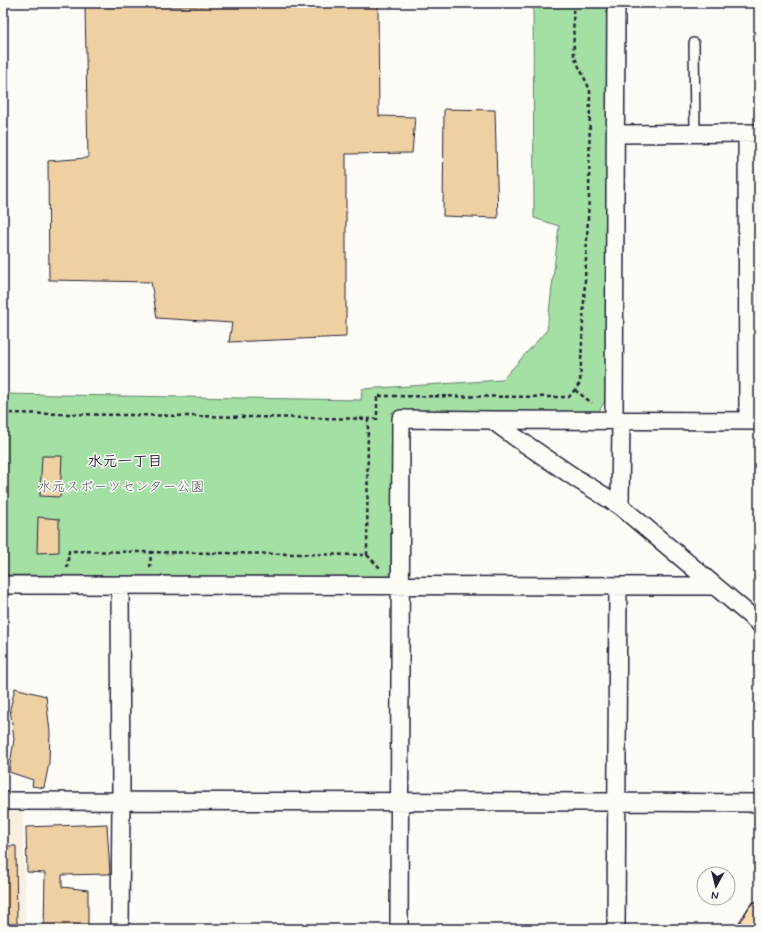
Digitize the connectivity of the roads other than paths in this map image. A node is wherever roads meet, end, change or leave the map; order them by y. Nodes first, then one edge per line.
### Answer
1 (616, 3) edge
2 (694, 44) dead end
3 (695, 133) junction
4 (753, 133) edge
5 (616, 134) junction
6 (492, 420) junction
7 (618, 420) junction
8 (754, 420) edge
9 (620, 506) junction
10 (3, 585) edge
11 (400, 585) junction
12 (120, 586) junction
13 (618, 586) junction
14 (714, 586) junction
15 (759, 623) edge
16 (3, 801) edge
17 (120, 801) junction
18 (400, 802) junction
19 (616, 802) junction
20 (759, 803) edge
21 (759, 913) edge
22 (120, 929) edge
23 (400, 929) edge
24 (616, 929) edge
25 (749, 929) edge

1 - 5 street
2 - 3 lane
3 - 4 street
3 - 5 street
4 - 8 street
5 - 7 street
6 - 7 street
6 - 9 street
6 - 11 street
7 - 8 street
7 - 9 street
9 - 14 street
10 - 12 street
11 - 12 street
11 - 13 street
11 - 18 street
12 - 17 street
13 - 14 street
13 - 19 street
14 - 15 street
16 - 17 street
17 - 18 street
17 - 22 street
18 - 19 street
18 - 23 street
19 - 20 street
19 - 24 street
21 - 25 main road

